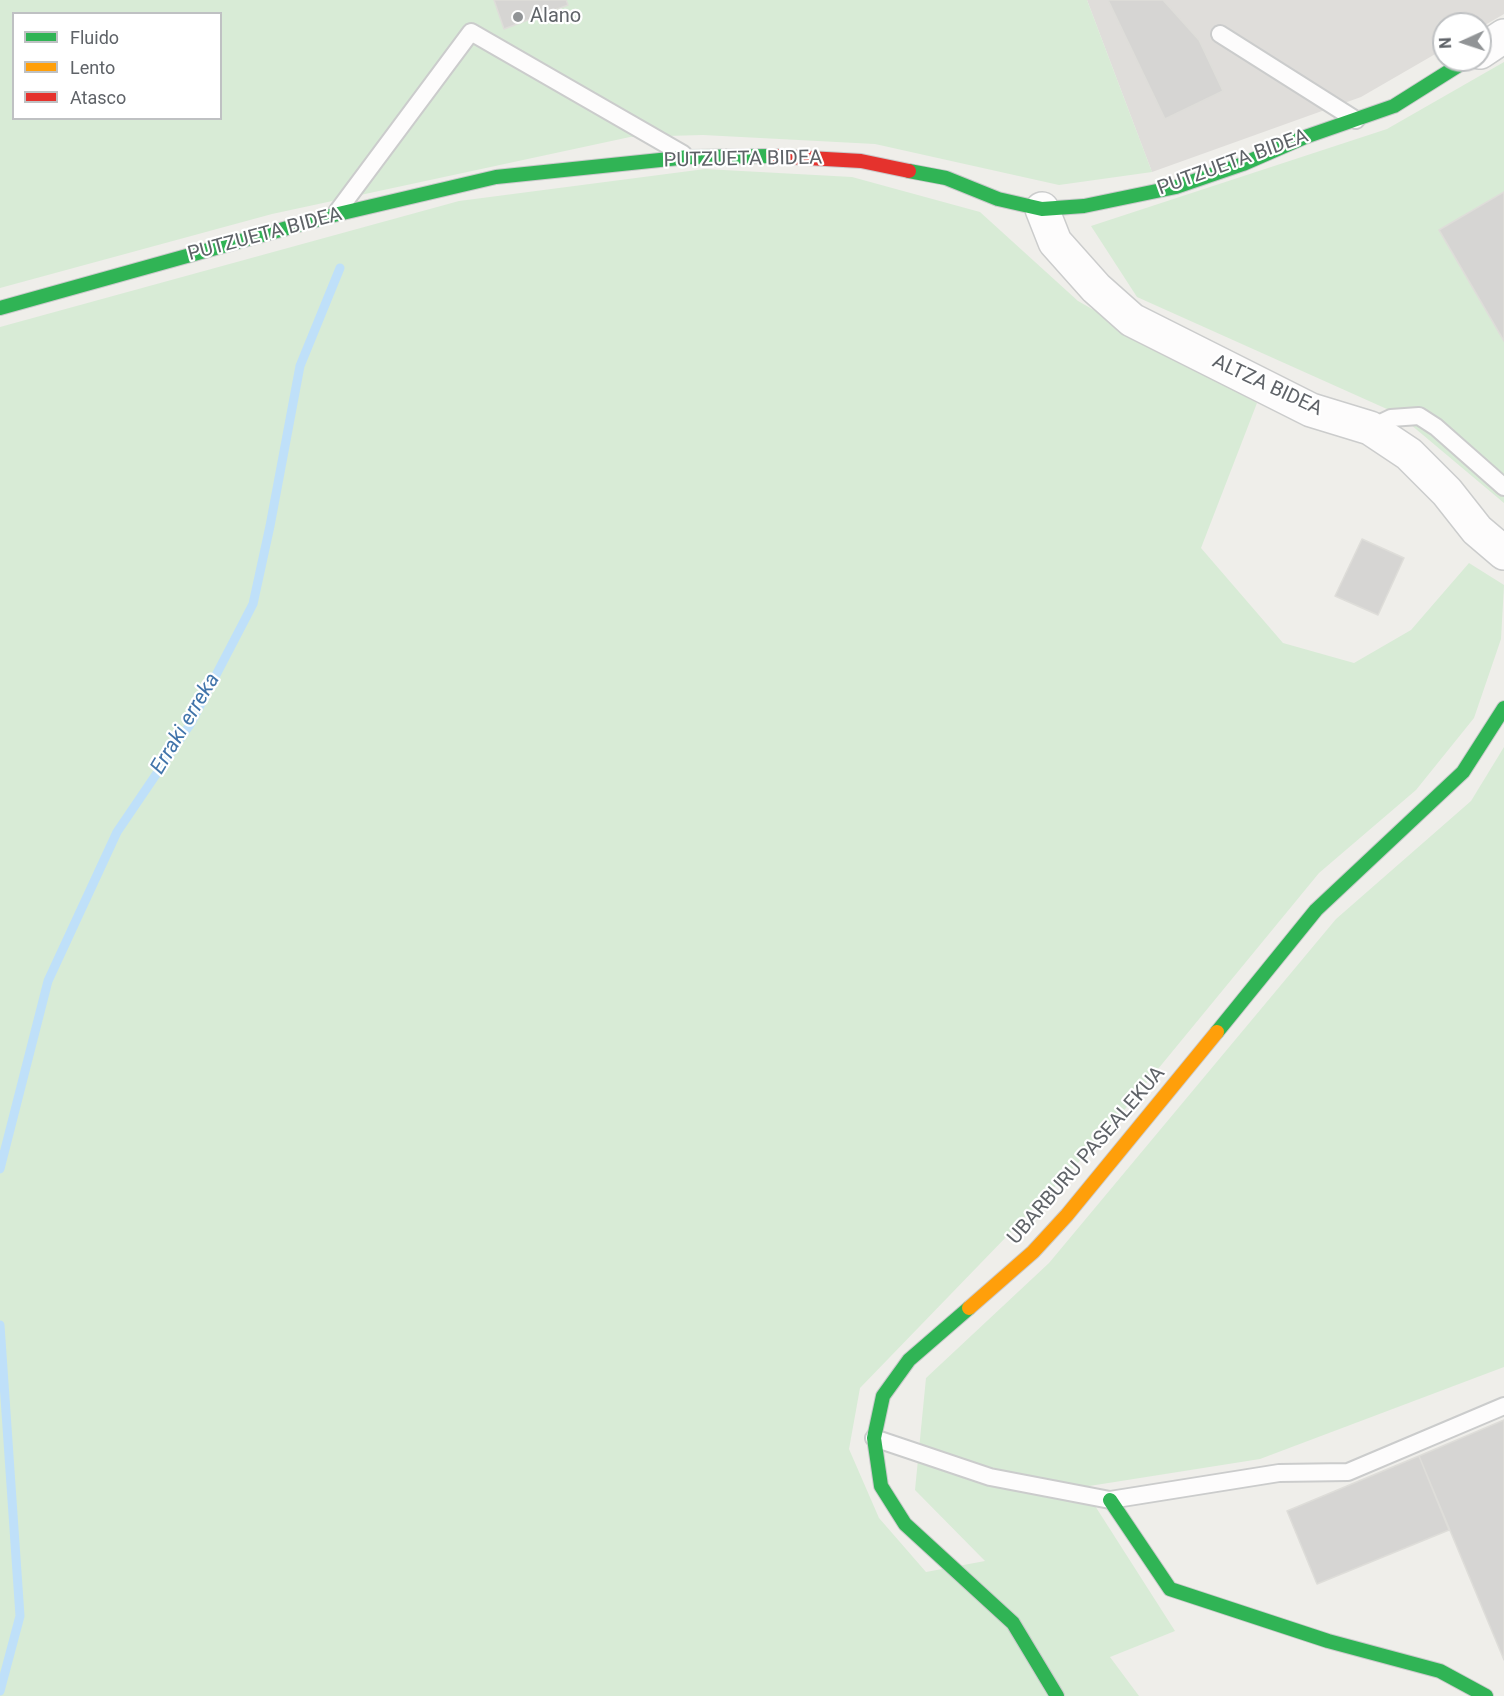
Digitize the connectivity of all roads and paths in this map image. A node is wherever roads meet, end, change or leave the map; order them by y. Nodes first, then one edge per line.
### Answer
1 (1220, 34) dead end
2 (1448, 72) edge
3 (1356, 120) junction
4 (689, 157) junction
5 (1042, 209) junction
6 (334, 215) junction
7 (0, 308) edge
8 (1370, 428) junction
9 (1504, 487) edge
10 (1504, 553) edge
11 (1504, 708) edge
12 (1504, 1406) edge
13 (874, 1438) junction
14 (1110, 1500) junction
15 (1057, 1696) edge
16 (1486, 1696) edge

1 - 3 lane
2 - 3 street, PUTZUETA BIDEA
3 - 5 street, PUTZUETA BIDEA
4 - 5 street, PUTZUETA BIDEA
4 - 6 street, PUTZUETA BIDEA
4 - 6 lane
5 - 8 street, ALTZA BIDEA
6 - 7 street, PUTZUETA BIDEA
8 - 9 lane
8 - 10 street, ALTZA BIDEA
11 - 13 street, UBARBURU PASEALEKUA
12 - 14 lane
13 - 14 lane
13 - 15 street, UBARBURU PASEALEKUA
14 - 16 street

